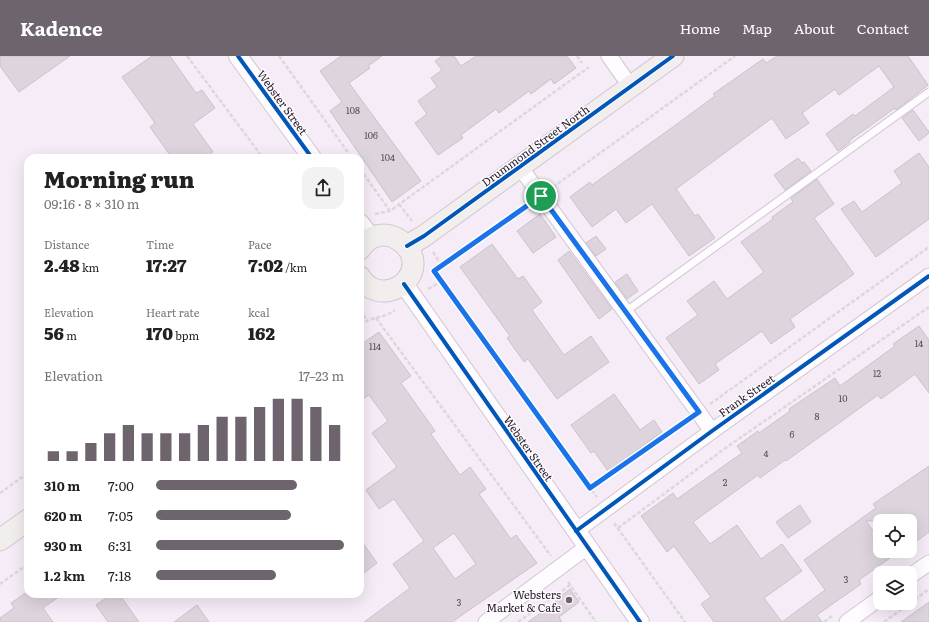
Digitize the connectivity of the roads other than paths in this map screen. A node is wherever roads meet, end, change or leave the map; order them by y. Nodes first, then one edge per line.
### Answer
1 (238, 56) edge
2 (609, 56) edge
3 (673, 56) edge
4 (631, 86) junction
5 (929, 92) edge
6 (309, 154) edge
7 (520, 167) junction
8 (364, 237) edge
9 (407, 246) junction
10 (929, 276) edge
11 (364, 283) edge
12 (404, 284) junction
13 (625, 312) junction
14 (712, 431) junction
15 (24, 523) edge
16 (576, 531) junction
17 (0, 540) edge
18 (587, 547) junction
19 (929, 563) edge
20 (917, 571) edge
21 (873, 603) edge
22 (486, 622) edge
23 (640, 622) edge
24 (847, 622) edge

1 - 6 street, Webster Street
2 - 4 street
3 - 4 main road, Drummond Street North
4 - 7 main road, Drummond Street North
5 - 13 lane
7 - 9 main road, Drummond Street North
7 - 13 street
8 - 9 main road
9 - 12 main road
10 - 14 street, Frank Street
11 - 12 main road
12 - 16 street, Webster Street
13 - 14 street
14 - 16 street, Frank Street
15 - 17 main road
16 - 18 street, Webster Street
18 - 22 street
18 - 23 street, Webster Street
19 - 20 street
21 - 24 street

